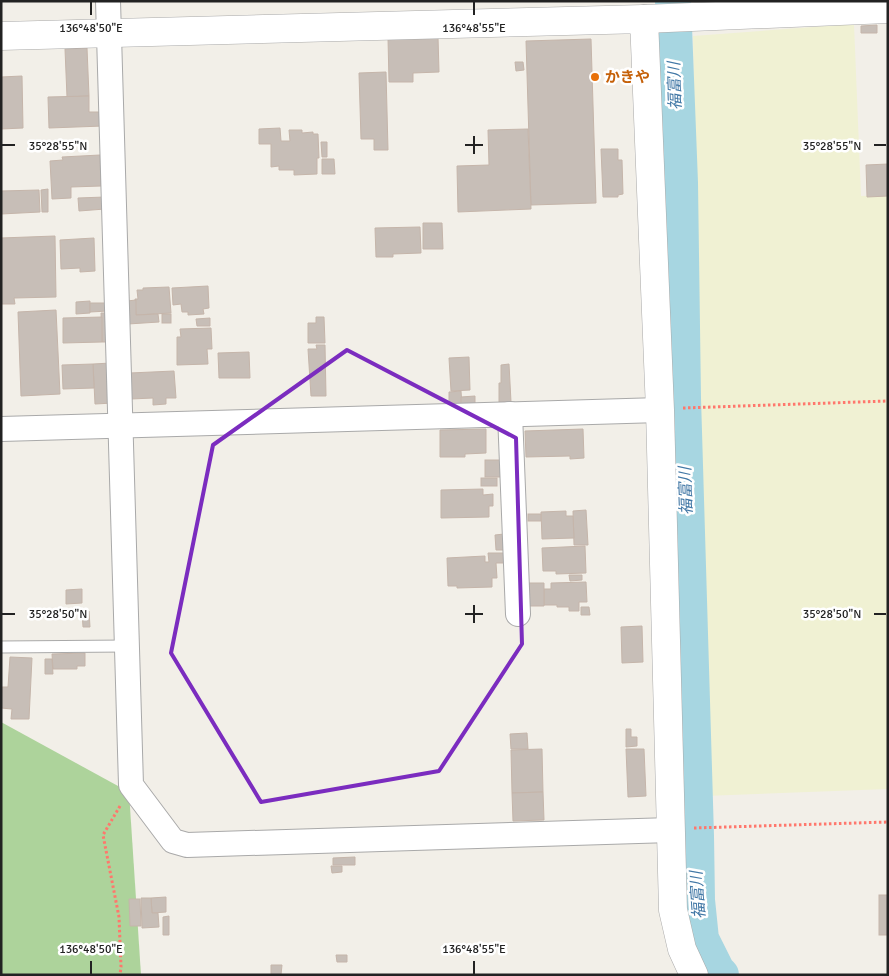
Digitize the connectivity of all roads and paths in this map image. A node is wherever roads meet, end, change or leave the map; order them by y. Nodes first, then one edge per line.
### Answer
1 (108, 1) edge
2 (888, 9) edge
3 (659, 13) edge
4 (109, 33) junction
5 (1, 36) edge
6 (888, 401) edge
7 (697, 407) dead end
8 (660, 410) junction
9 (510, 414) junction
10 (121, 426) junction
11 (1, 429) edge
12 (518, 614) dead end
13 (127, 646) junction
14 (1, 647) edge
15 (131, 785) junction
16 (888, 822) edge
17 (680, 829) junction
18 (120, 975) edge
19 (694, 975) edge

1 - 4 street
2 - 3 street
3 - 4 street
3 - 8 street
4 - 5 street
4 - 10 street
6 - 7 path
8 - 9 street
8 - 17 street
9 - 10 street
9 - 12 street
10 - 11 street
10 - 13 street
13 - 14 lane
13 - 15 street
15 - 17 street
15 - 18 path
16 - 17 path
17 - 19 street

